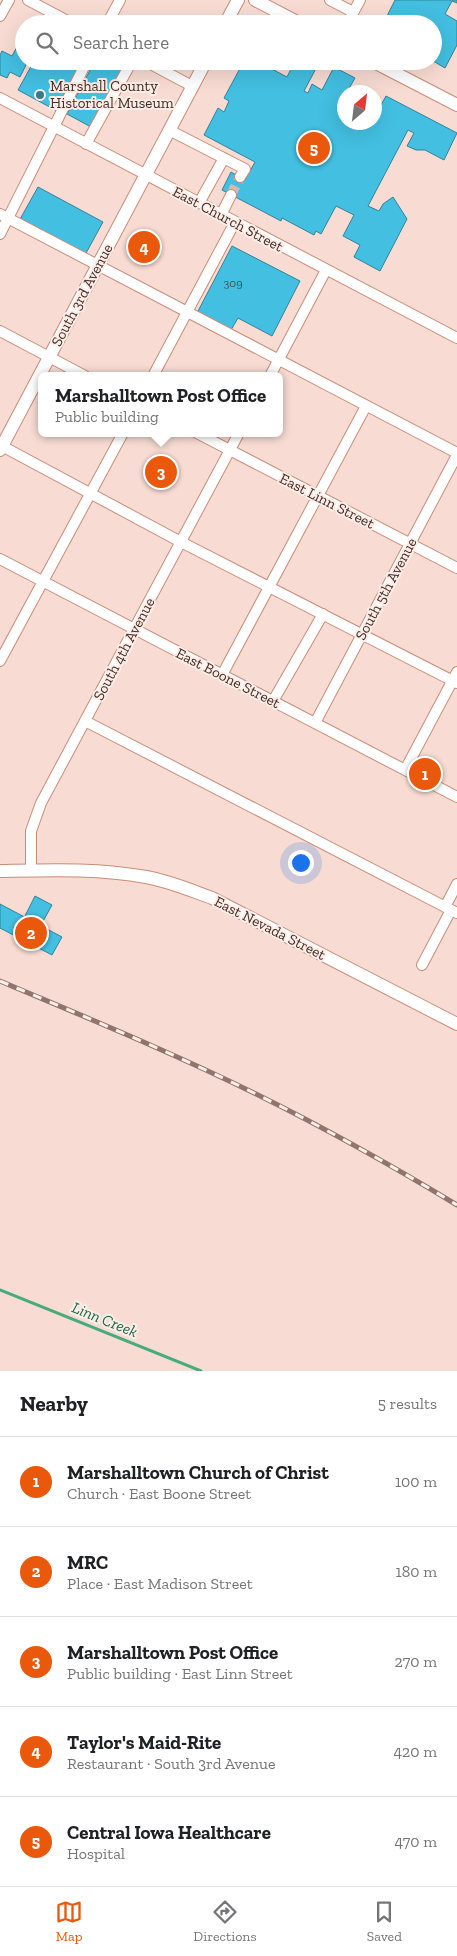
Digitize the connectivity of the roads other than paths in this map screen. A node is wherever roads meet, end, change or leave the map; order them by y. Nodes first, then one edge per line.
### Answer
1 (9, 0) edge
2 (28, 0) edge
3 (120, 0) edge
4 (238, 0) edge
5 (255, 0) edge
6 (330, 0) edge
7 (360, 0) edge
8 (353, 12) junction
9 (56, 15) edge
10 (112, 15) edge
11 (230, 15) edge
12 (283, 15) edge
13 (352, 15) edge
14 (0, 16) edge
15 (82, 70) edge
16 (127, 70) edge
17 (162, 70) edge
18 (201, 70) edge
19 (389, 70) edge
20 (192, 86) junction
21 (0, 98) edge
22 (457, 105) edge
23 (54, 127) junction
24 (169, 130) junction
25 (86, 144) junction
26 (224, 158) junction
27 (145, 175) junction
28 (240, 177) dead end
29 (231, 195) tunnel mouth
30 (199, 204) junction
31 (221, 215) junction
32 (4, 216) edge
33 (236, 222) junction
34 (0, 234) edge
35 (98, 265) junction
36 (326, 270) junction
37 (188, 312) junction
38 (0, 331) edge
39 (457, 338) edge
40 (49, 357) junction
41 (278, 360) junction
42 (41, 372) edge
43 (78, 372) edge
44 (156, 372) edge
45 (272, 372) edge
46 (38, 378) edge
47 (366, 406) junction
48 (121, 437) edge
49 (205, 437) edge
50 (237, 437) edge
51 (1, 447) edge
52 (230, 450) junction
53 (457, 454) edge
54 (91, 494) junction
55 (318, 496) junction
56 (181, 542) junction
57 (410, 544) junction
58 (0, 559) edge
59 (457, 568) edge
60 (44, 582) junction
61 (269, 587) junction
62 (323, 614) junction
63 (135, 629) junction
64 (362, 634) junction
65 (0, 661) edge
66 (222, 674) junction
67 (455, 678) edge
68 (274, 701) junction
69 (85, 721) junction
70 (315, 723) junction
71 (405, 770) junction
72 (457, 797) edge
73 (31, 870) junction
74 (0, 871) edge
75 (457, 884) edge
76 (451, 910) edge
77 (422, 965) dead end
78 (457, 1024) edge

1 - 14 street
2 - 9 street
3 - 10 street
4 - 11 main road
5 - 12 main road
6 - 8 street
7 - 8 street
8 - 13 street
15 - 23 street
16 - 25 street
17 - 20 street
18 - 20 main road, South 3rd Avenue
19 - 22 main road
20 - 24 main road, South 3rd Avenue
21 - 23 street, East Church Street
23 - 25 street, East Church Street
23 - 32 street
24 - 26 street
24 - 27 main road, South 3rd Avenue
25 - 27 street, East Church Street
26 - 28 street
26 - 30 street
27 - 30 street, East Church Street
27 - 35 main road, South 3rd Avenue
29 - 31 street
30 - 31 street, East Church Street
31 - 33 street, East Church Street
32 - 34 street
32 - 35 street
33 - 36 street, East Church Street
33 - 37 street
35 - 37 street
35 - 40 main road, South 3rd Avenue
36 - 39 street, East Church Street
36 - 41 street
37 - 41 street
37 - 44 street
38 - 40 street
40 - 42 main road, South 3rd Avenue
40 - 43 street
41 - 45 street
41 - 47 street
46 - 51 main road, South 3rd Avenue
47 - 53 street
47 - 55 street
48 - 54 street
49 - 52 street, East Linn Street
50 - 52 street, South 4th Avenue
51 - 54 street
52 - 55 street, East Linn Street
52 - 56 street, South 4th Avenue
53 - 57 street, South 5th Avenue
54 - 56 street
54 - 60 street
55 - 57 street, East Linn Street
55 - 61 street
56 - 61 street
56 - 63 street, South 4th Avenue
57 - 59 street, East Linn Street
57 - 64 street, South 5th Avenue
58 - 60 street, East Boone Street
60 - 63 street, East Boone Street
60 - 65 street
61 - 62 street
61 - 66 street
62 - 64 street
62 - 68 street
63 - 66 street, East Boone Street
63 - 69 street, South 4th Avenue
64 - 67 street
64 - 70 street, South 5th Avenue
66 - 68 street, East Boone Street
67 - 71 street
68 - 70 street, East Boone Street
69 - 73 street, South 4th Avenue
69 - 76 street
70 - 71 street, East Boone Street
71 - 72 street, East Boone Street
73 - 74 main road, East Nevada Street
73 - 78 main road, East Nevada Street
75 - 76 street
76 - 77 street

